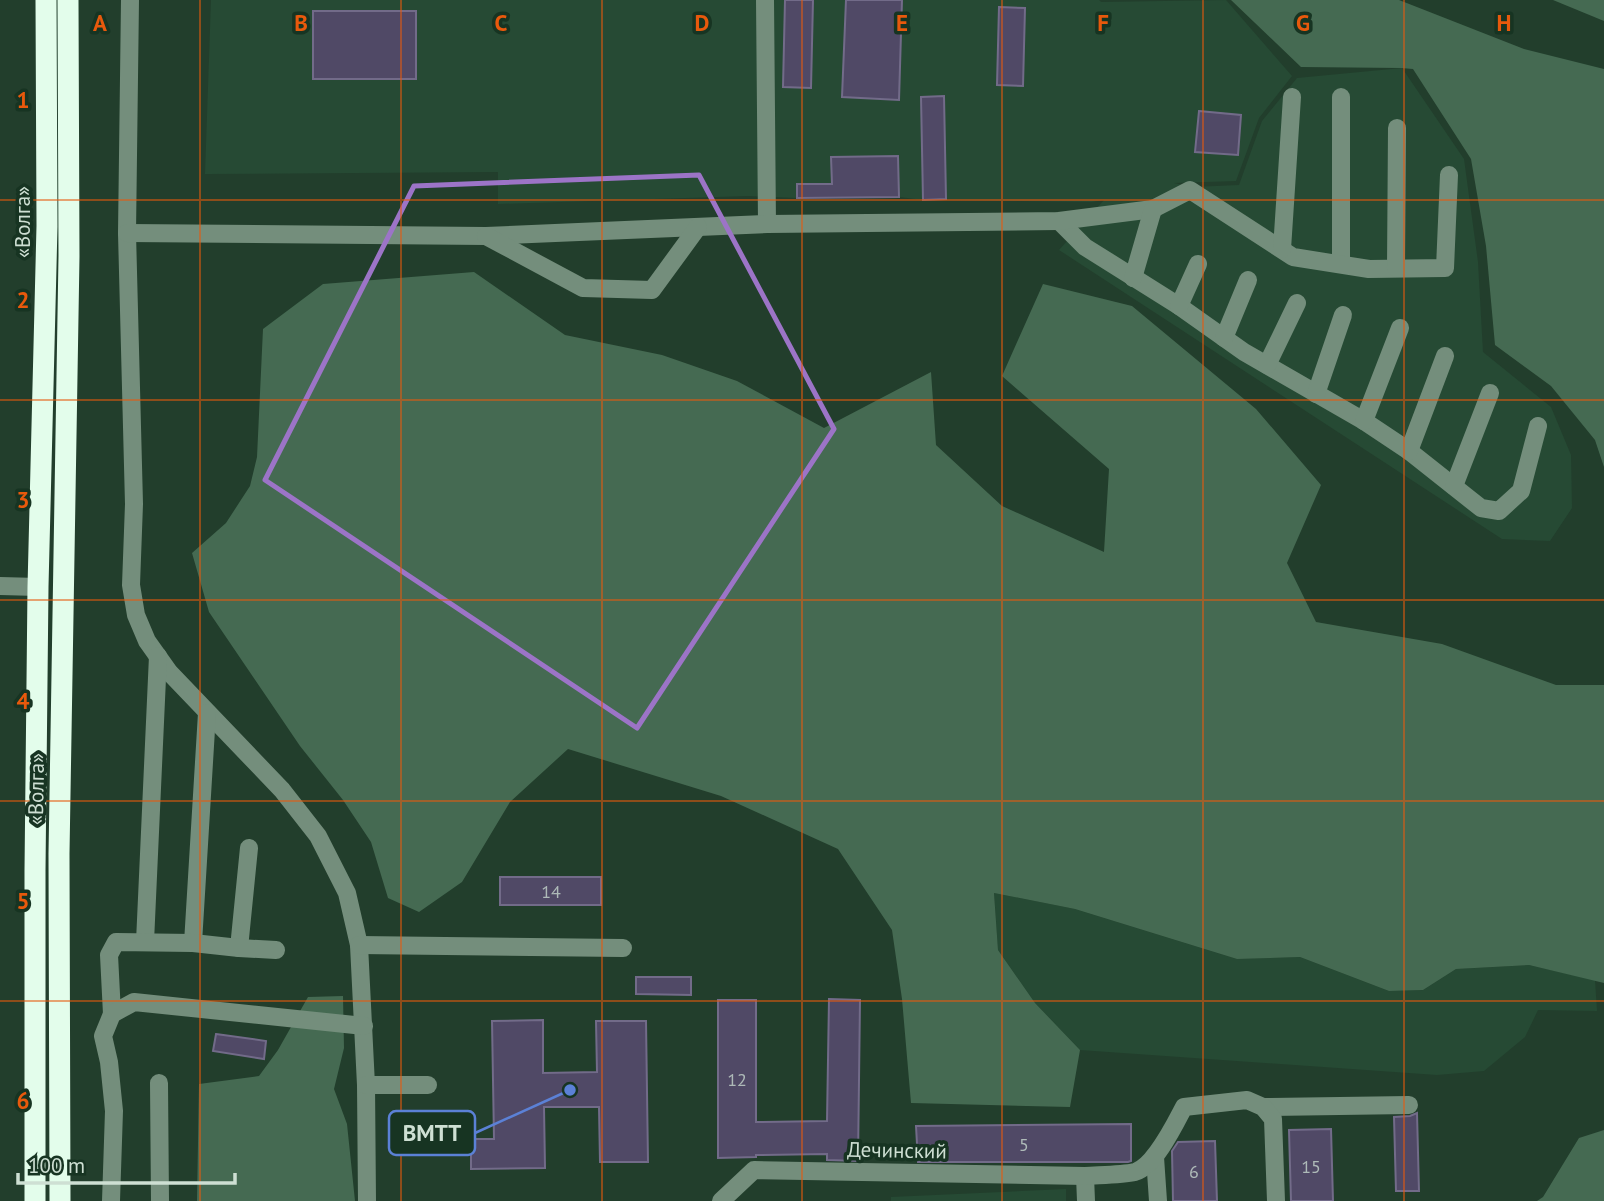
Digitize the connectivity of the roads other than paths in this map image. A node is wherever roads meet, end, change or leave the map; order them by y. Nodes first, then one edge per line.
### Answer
1 (46, 0) edge
2 (68, 0) edge
3 (130, 0) edge
4 (765, 0) edge
5 (1292, 97) dead end
6 (1341, 97) dead end
7 (1397, 128) dead end
8 (1449, 175) dead end
9 (1153, 209) junction
10 (1059, 221) junction
11 (766, 224) junction
12 (698, 227) junction
13 (127, 233) junction
14 (486, 236) junction
15 (1282, 249) junction
16 (1198, 264) dead end
17 (1341, 264) junction
18 (1396, 268) junction
19 (1133, 278) junction
20 (1248, 280) dead end
21 (1297, 303) dead end
22 (1179, 306) junction
23 (1343, 315) dead end
24 (1400, 328) dead end
25 (1224, 338) junction
26 (1445, 356) dead end
27 (1266, 365) junction
28 (1490, 393) dead end
29 (1316, 394) junction
30 (1364, 421) junction
31 (1538, 426) dead end
32 (1409, 451) junction
33 (1454, 486) junction
34 (0, 586) edge
35 (38, 587) junction
36 (158, 656) junction
37 (207, 713) junction
38 (249, 848) dead end
39 (145, 942) junction
40 (193, 943) junction
41 (359, 945) junction
42 (239, 948) junction
43 (623, 948) dead end
44 (276, 950) dead end
45 (112, 1014) junction
46 (364, 1026) junction
47 (159, 1083) dead end
48 (366, 1085) junction
49 (428, 1085) dead end
50 (1409, 1105) dead end
51 (1263, 1107) junction
52 (1155, 1157) junction
53 (1085, 1176) junction
54 (35, 1201) edge
55 (60, 1201) edge
56 (111, 1201) edge
57 (160, 1201) edge
58 (367, 1201) edge
59 (721, 1201) edge
60 (1086, 1201) edge
61 (1158, 1201) edge
62 (1276, 1201) edge

1 - 35 highway, «Волга»
2 - 55 highway, «Волга»
3 - 13 street
4 - 11 street
5 - 15 street
6 - 17 street
7 - 18 street
8 - 18 street
9 - 10 street
9 - 15 street
9 - 19 street
10 - 11 street
10 - 19 street
11 - 12 street
12 - 14 street
12 - 14 street
13 - 14 street
13 - 36 street
15 - 17 street
16 - 22 street
17 - 18 street
19 - 22 street
20 - 25 street
21 - 27 street
22 - 25 street
23 - 29 street
24 - 30 street
25 - 27 street
26 - 32 street
27 - 29 street
28 - 33 street
29 - 30 street
30 - 32 street
31 - 33 street
32 - 33 street
34 - 35 street
35 - 54 highway, «Волга»
36 - 37 street
36 - 39 street
37 - 40 street
37 - 41 street
38 - 42 street
39 - 40 street
39 - 45 street
40 - 42 street
41 - 43 street
41 - 46 street
42 - 44 street
45 - 46 street
45 - 56 street
46 - 48 street
47 - 57 street
48 - 49 street
48 - 58 street
50 - 51 street, Дечинский
51 - 52 street, Дечинский
51 - 62 street
52 - 53 street, Дечинский
52 - 61 street
53 - 59 street, Дечинский
53 - 60 street

